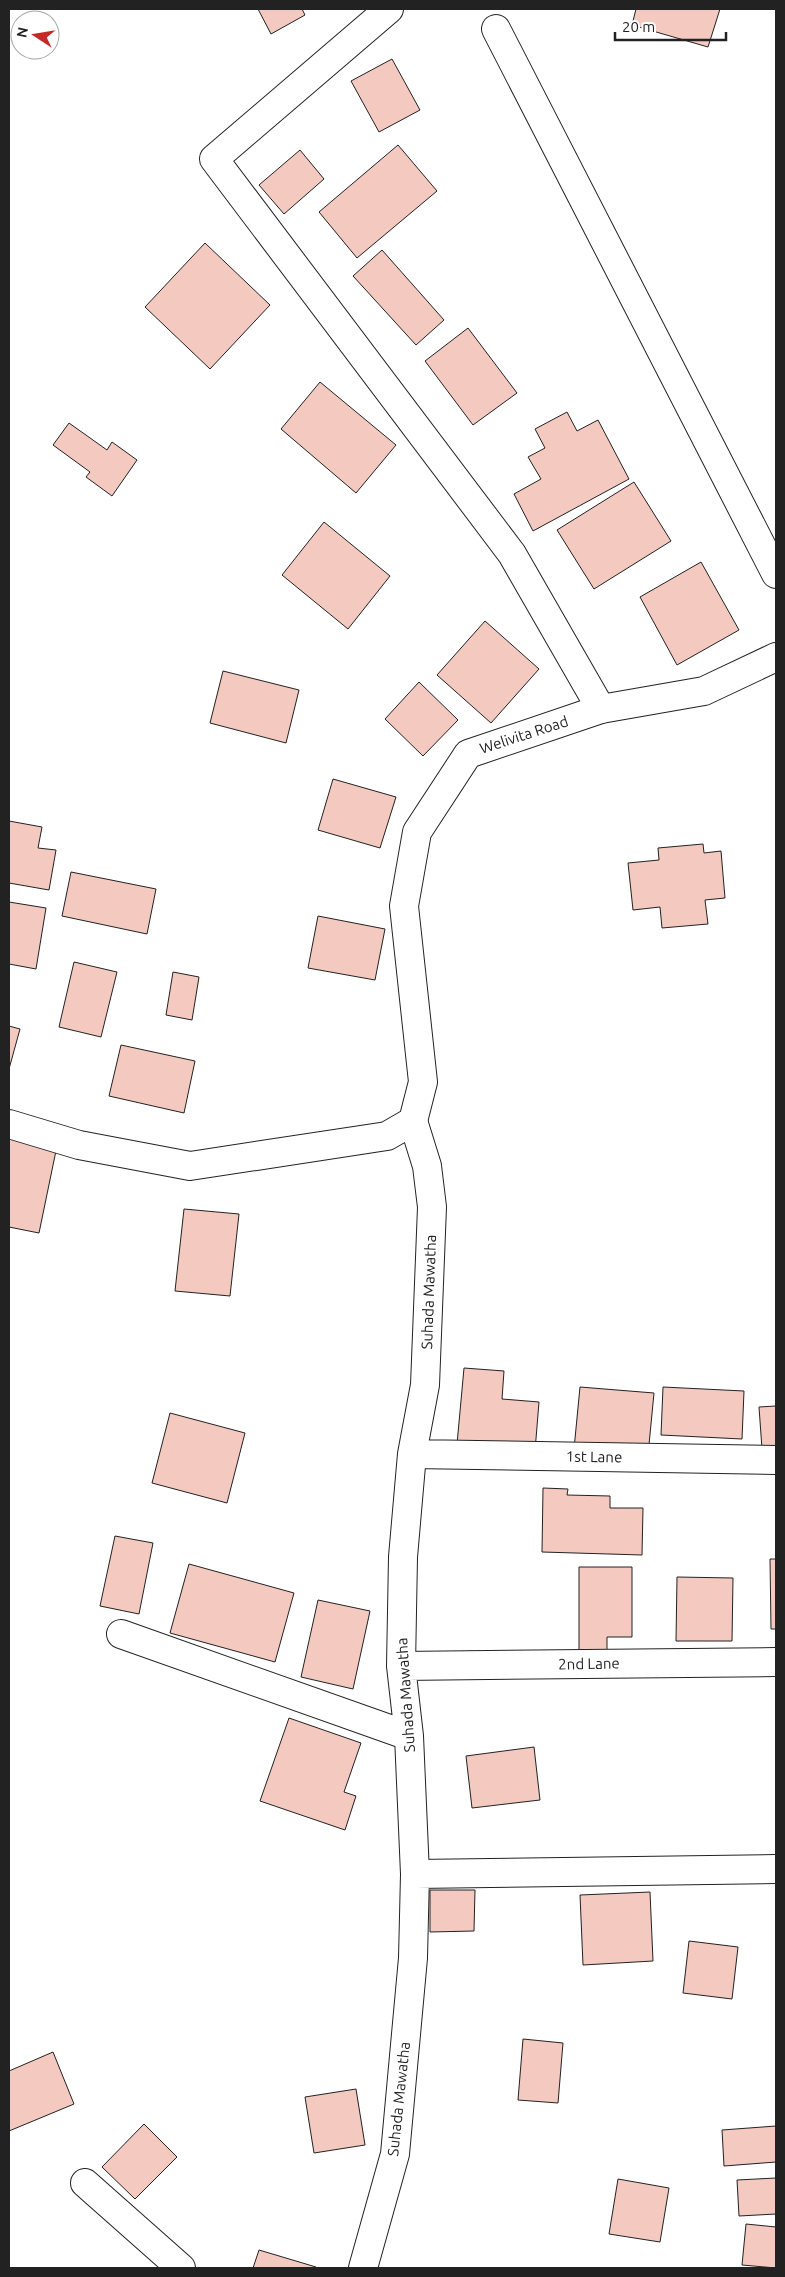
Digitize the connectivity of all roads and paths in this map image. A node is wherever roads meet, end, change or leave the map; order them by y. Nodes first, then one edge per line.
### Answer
1 (389, 9) edge
2 (496, 29) dead end
3 (776, 574) edge
4 (776, 657) edge
5 (601, 709) junction
6 (413, 1121) junction
7 (9, 1124) edge
8 (412, 1454) junction
9 (776, 1460) edge
10 (121, 1634) dead end
11 (776, 1662) edge
12 (401, 1666) junction
13 (409, 1736) junction
14 (776, 1869) edge
15 (415, 1874) junction
16 (85, 2182) dead end
17 (181, 2268) edge
18 (363, 2268) edge

1 - 5 street
2 - 3 street
4 - 5 street, Welivita Road
5 - 6 street, Welivita Road
6 - 7 street
6 - 8 street, Suhada Mawatha
8 - 9 street, 1st Lane
8 - 12 street, Suhada Mawatha
10 - 13 street
11 - 12 street, 2nd Lane
12 - 13 street, Suhada Mawatha
13 - 15 street, Suhada Mawatha
14 - 15 street
15 - 18 street, Suhada Mawatha
16 - 17 street

